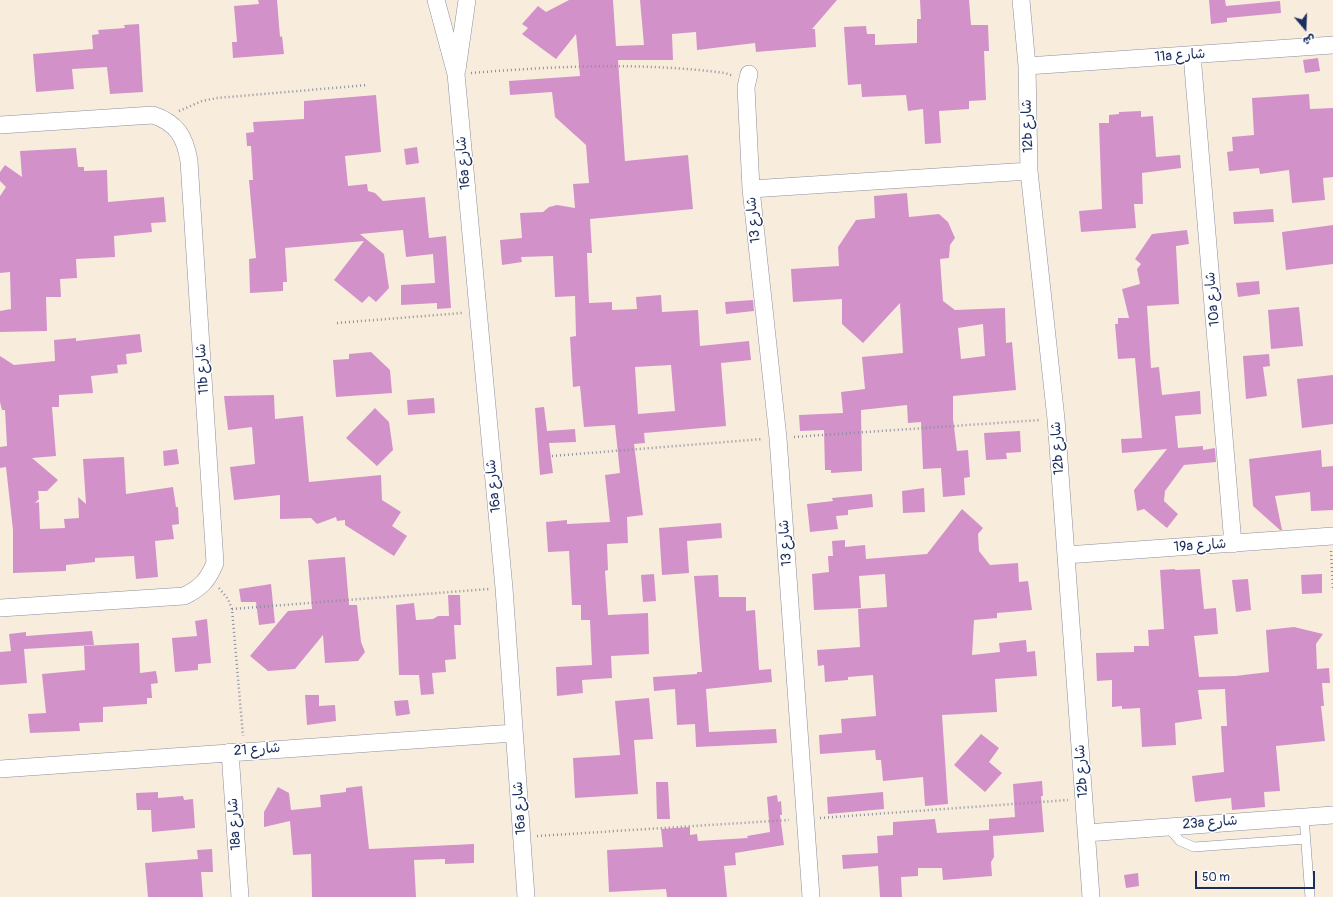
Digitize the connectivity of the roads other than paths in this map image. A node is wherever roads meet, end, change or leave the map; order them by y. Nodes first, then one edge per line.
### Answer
1 (436, 0) edge
2 (467, 0) edge
3 (1021, 0) edge
4 (1333, 45) edge
5 (1192, 55) junction
6 (1027, 66) junction
7 (456, 74) junction
8 (747, 80) road end
9 (0, 125) edge
10 (1030, 172) junction
11 (751, 189) junction
12 (1331, 537) edge
13 (1233, 544) junction
14 (1066, 555) junction
15 (0, 608) edge
16 (514, 733) junction
17 (237, 751) junction
18 (0, 769) edge
19 (1333, 815) edge
20 (1304, 817) junction
21 (1167, 826) junction
22 (1086, 833) junction
23 (1306, 839) junction
24 (240, 897) edge
25 (526, 897) edge
26 (811, 897) edge
27 (1091, 897) edge
28 (1310, 897) edge

1 - 7 street, 16a شارع
2 - 7 street, 16a شارع
3 - 6 street, 12b شارع
4 - 5 street, 11a شارع
5 - 6 street, 11a شارع
5 - 13 street, 10a شارع
6 - 10 street, 12b شارع
7 - 16 street, 16a شارع
8 - 11 street, شارع 13
9 - 15 street, 11b شارع
10 - 11 street, شارع 13
10 - 14 street, 12b شارع
11 - 26 street, شارع 13
12 - 13 street, 19a شارع
13 - 14 street, 19a شارع
14 - 22 street, 12b شارع
16 - 17 street, شارع 21
16 - 25 street, 16a شارع
17 - 18 street, شارع 21
17 - 24 street, 18a شارع
19 - 20 street, 23a شارع
20 - 21 street, 23a شارع
20 - 23 lane
21 - 22 street, 23a شارع
21 - 23 lane
22 - 27 street, 12b شارع
23 - 28 lane

